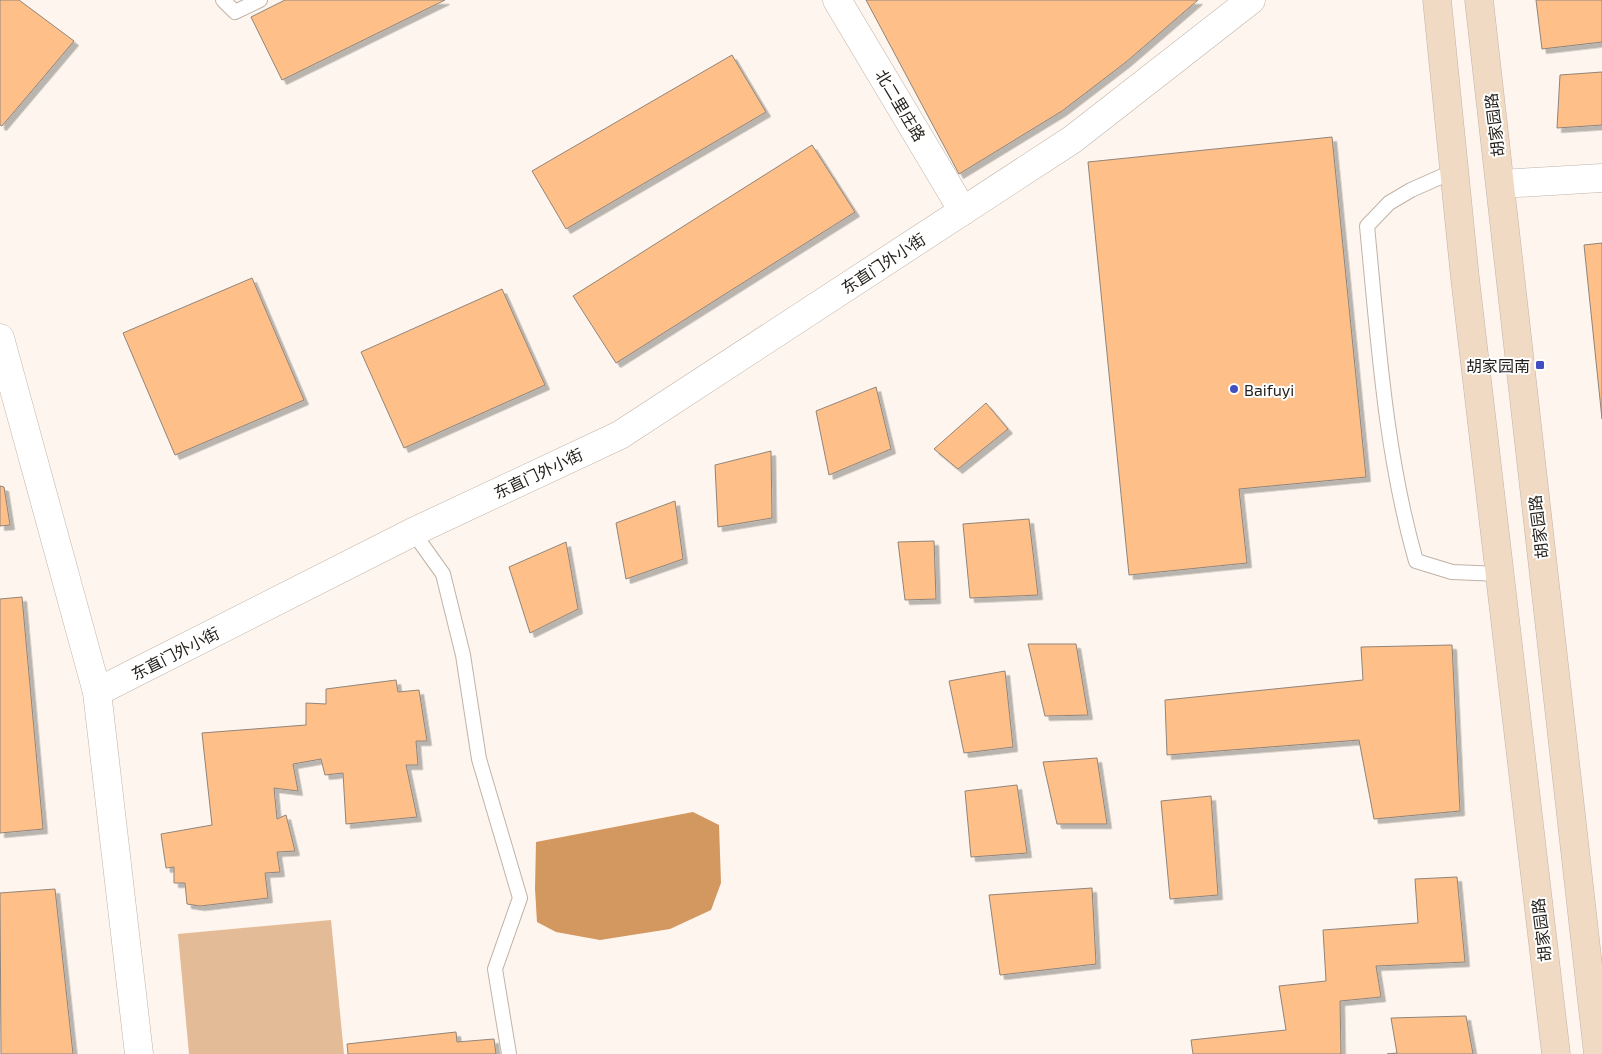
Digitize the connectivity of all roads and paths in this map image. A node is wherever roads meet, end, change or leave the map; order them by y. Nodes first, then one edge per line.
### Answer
1 (223, 0) edge
2 (260, 0) edge
3 (837, 0) edge
4 (1251, 0) edge
5 (1437, 0) edge
6 (1479, 0) edge
7 (1454, 172) junction
8 (1602, 178) edge
9 (1501, 184) junction
10 (963, 212) junction
11 (0, 338) edge
12 (413, 532) junction
13 (1500, 574) junction
14 (97, 692) junction
15 (139, 1054) edge
16 (509, 1054) edge
17 (1556, 1054) edge
18 (1598, 1054) edge

1 - 2 lane
3 - 10 street, 北二里庄路
4 - 10 street, 东直门外小街
5 - 7 street, 胡家园路
6 - 9 street, 胡家园路
7 - 13 street, 胡家园路
7 - 13 lane
8 - 9 street
9 - 18 street, 胡家园路
10 - 12 street, 东直门外小街
11 - 14 street
12 - 14 street, 东直门外小街
12 - 16 lane
13 - 17 street, 胡家园路
14 - 15 street

